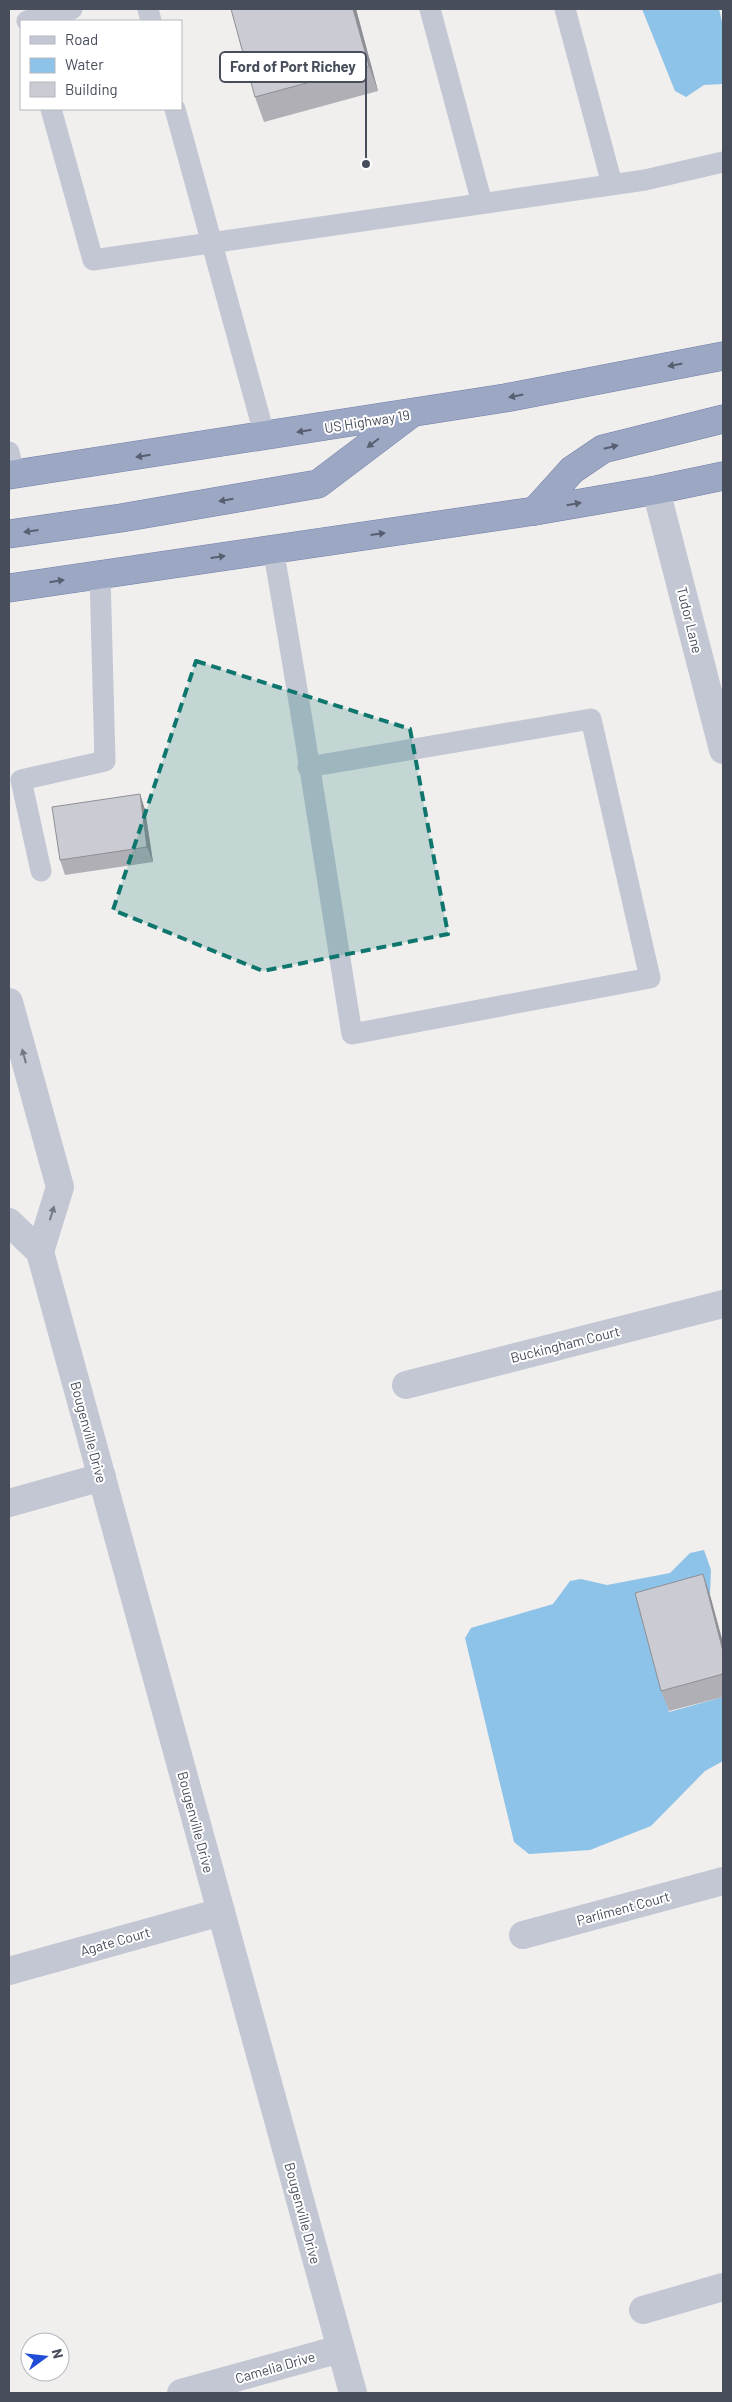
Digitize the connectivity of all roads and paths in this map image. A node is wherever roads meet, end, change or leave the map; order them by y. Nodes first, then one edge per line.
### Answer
1 (72, 9) edge
2 (430, 9) edge
3 (565, 9) edge
4 (31, 20) edge
5 (51, 110) edge
6 (175, 110) edge
7 (723, 162) edge
8 (612, 184) junction
9 (482, 203) junction
10 (212, 242) junction
11 (723, 356) edge
12 (412, 414) junction
13 (723, 420) edge
14 (265, 437) junction
15 (11, 467) edge
16 (723, 476) edge
17 (656, 490) junction
18 (535, 511) junction
19 (9, 534) edge
20 (273, 549) junction
21 (100, 574) junction
22 (9, 588) edge
23 (723, 750) edge
24 (308, 767) junction
25 (41, 871) dead end
26 (9, 1002) edge
27 (9, 1222) edge
28 (40, 1252) junction
29 (723, 1304) edge
30 (406, 1385) dead end
31 (102, 1478) junction
32 (9, 1503) edge
33 (723, 1881) edge
34 (221, 1912) junction
35 (523, 1935) dead end
36 (9, 1971) edge
37 (723, 2287) edge
38 (643, 2310) dead end
39 (340, 2348) junction
40 (180, 2393) edge
41 (353, 2393) edge

1 - 4 lane
2 - 9 lane
3 - 8 lane
5 - 10 lane
6 - 10 lane
7 - 8 lane
8 - 9 lane
9 - 10 lane
10 - 14 lane
11 -> 12 highway, US Highway 19
12 -> 14 highway, US Highway 19
12 -> 19 highway
18 -> 13 highway
14 -> 15 highway, US Highway 19
16 - 17 highway
18 -> 17 highway
17 - 23 street, Tudor Lane
20 -> 18 highway
21 -> 20 highway
20 - 24 lane
22 -> 21 highway
21 - 25 lane
24 - 24 lane
28 -> 26 street
27 - 28 street
28 - 31 street, Bougenville Drive
29 - 30 street, Buckingham Court
31 - 32 street
31 - 34 street, Bougenville Drive
33 - 35 street, Parliment Court
34 - 36 street, Agate Court
34 - 39 street, Bougenville Drive
37 - 38 street
39 - 40 street, Camelia Drive
39 - 41 street, Bougenville Drive

